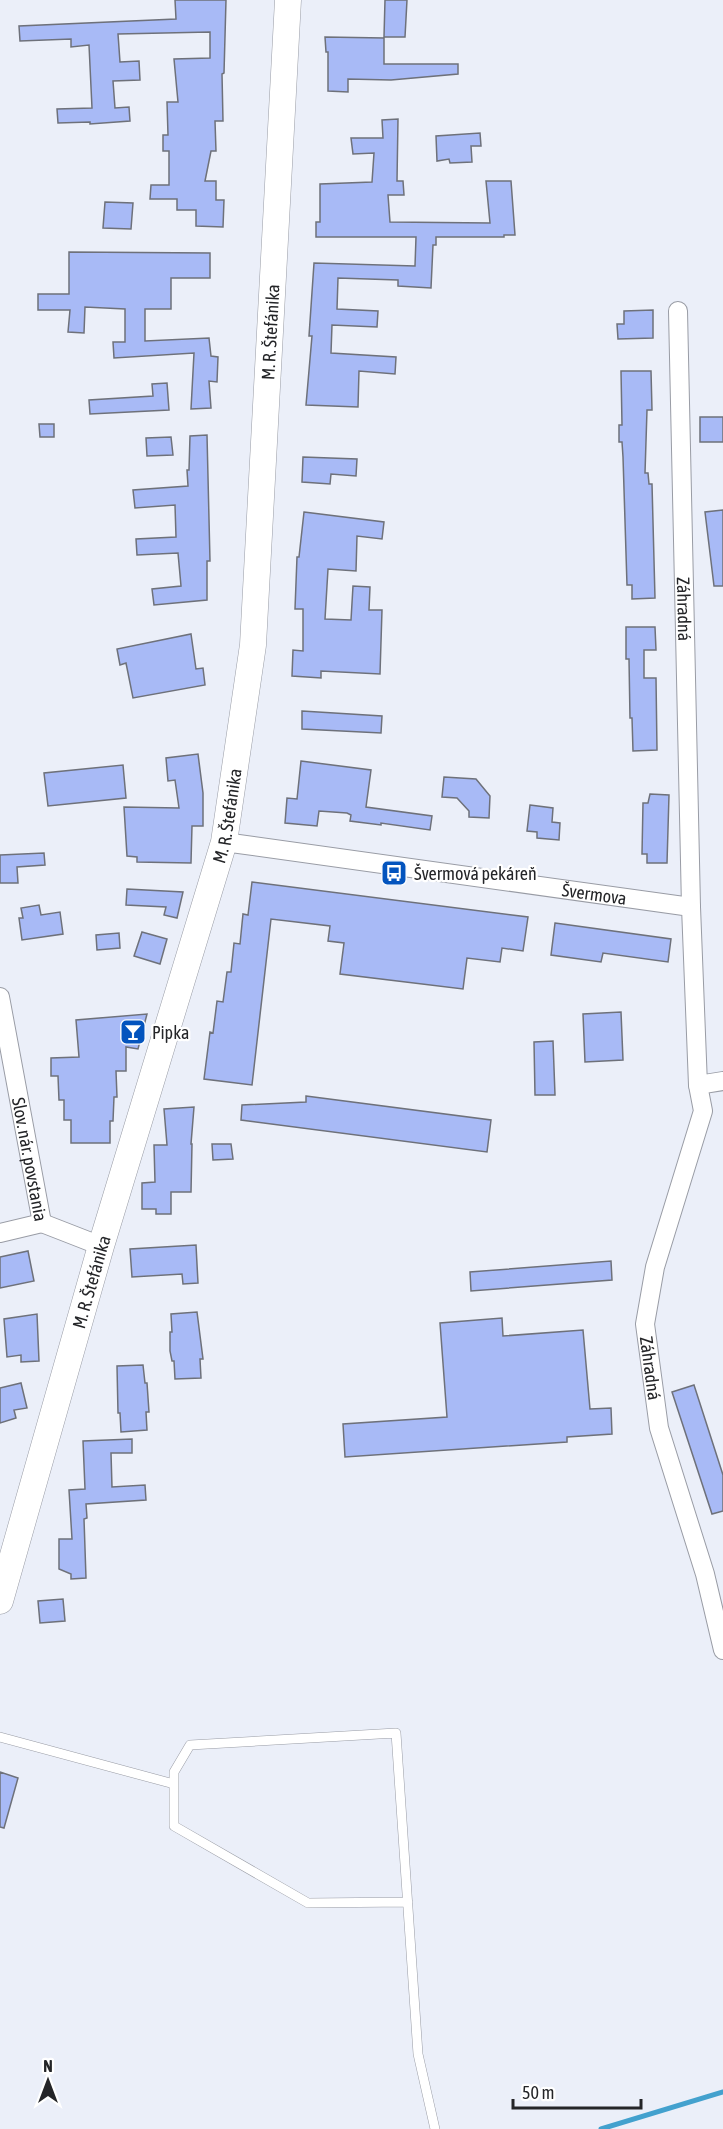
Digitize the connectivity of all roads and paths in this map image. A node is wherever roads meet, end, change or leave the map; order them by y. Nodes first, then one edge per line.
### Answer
1 (288, 0) edge
2 (678, 311) dead end
3 (224, 842) junction
4 (691, 907) junction
5 (0, 997) edge
6 (723, 1081) edge
7 (698, 1085) junction
8 (42, 1223) junction
9 (0, 1233) edge
10 (101, 1246) junction
11 (5, 1566) edge
12 (0, 1601) edge
13 (723, 1650) edge
14 (0, 1737) edge
15 (174, 1784) junction
16 (408, 1902) junction
17 (435, 2129) edge

1 - 3 street, M. R. Štefánika
2 - 4 street, Záhradná
3 - 4 street, Švermova
3 - 10 street, M. R. Štefánika
4 - 7 street
5 - 8 street, Slov. nár. povstania
6 - 7 street
7 - 13 street, Záhradná
8 - 9 street
8 - 10 street, Slov. nár. povstania
10 - 11 street, M. R. Štefánika
11 - 12 street, M. R. Štefánika
14 - 15 lane
15 - 16 lane
15 - 16 lane
16 - 17 lane

